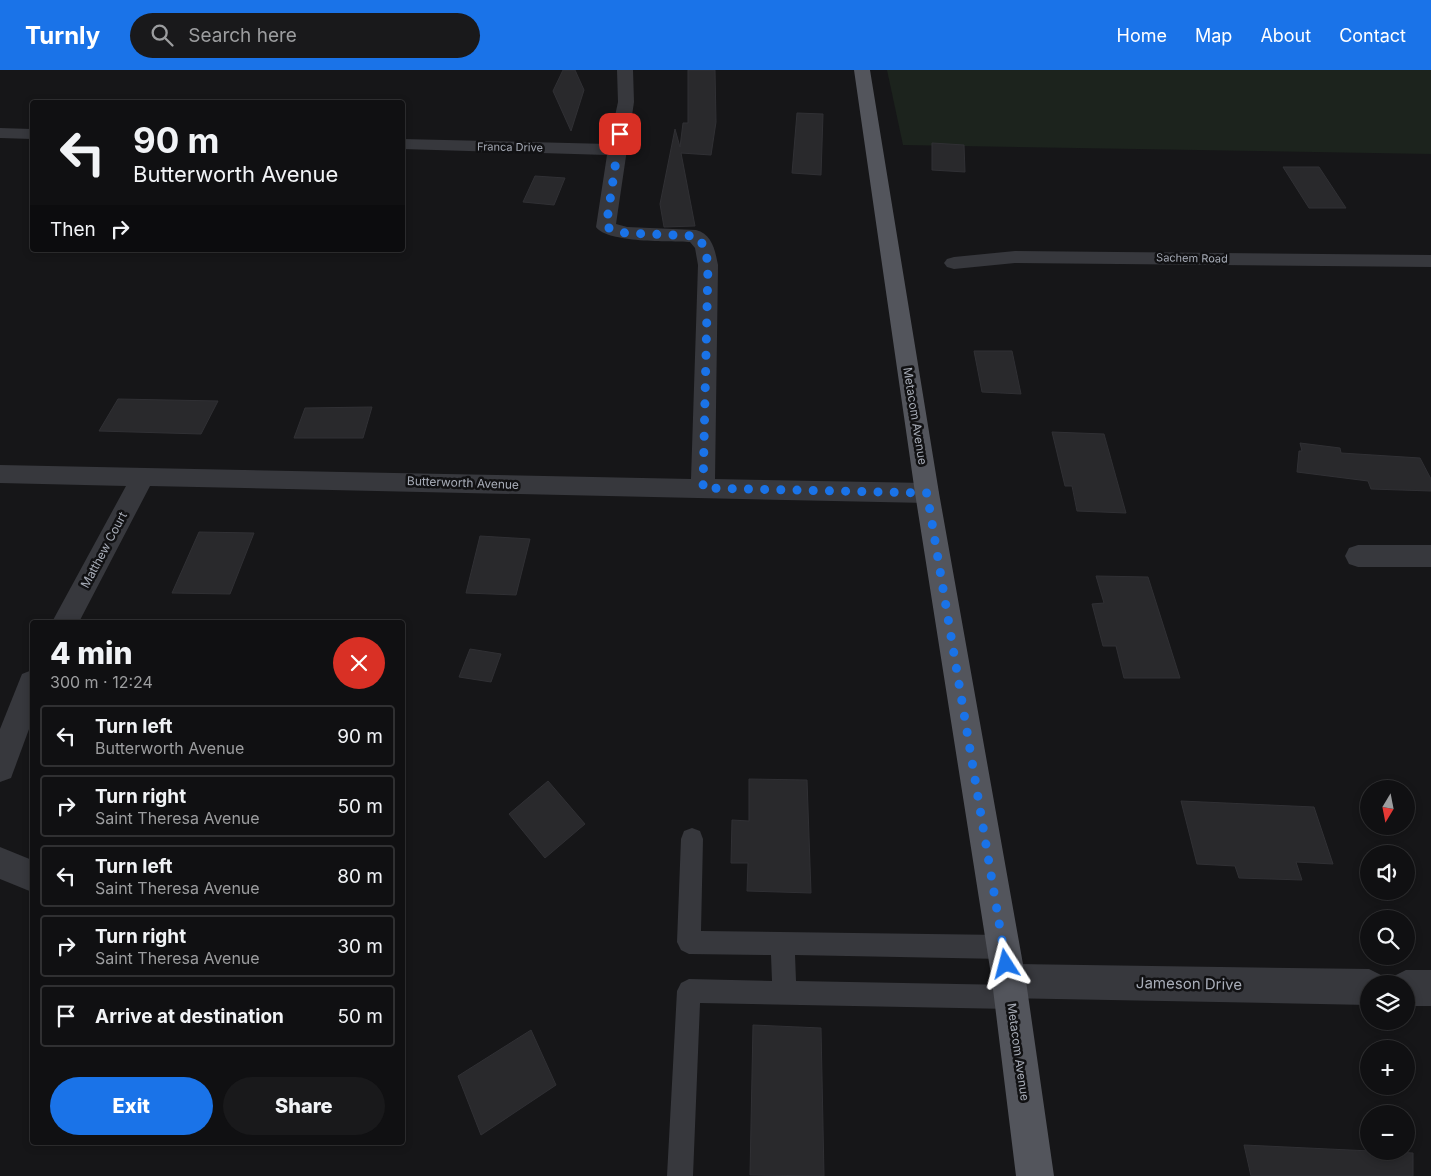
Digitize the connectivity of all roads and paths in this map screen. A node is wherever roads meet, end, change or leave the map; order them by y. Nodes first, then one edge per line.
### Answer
1 (625, 70) edge
2 (862, 70) edge
3 (0, 133) edge
4 (30, 134) edge
5 (405, 144) edge
6 (617, 150) junction
7 (1431, 261) edge
8 (954, 263) dead end
9 (0, 474) edge
10 (142, 477) junction
11 (703, 488) junction
12 (927, 493) junction
13 (1358, 556) dead end
14 (1431, 556) edge
15 (65, 620) edge
16 (30, 689) edge
17 (0, 768) edge
18 (692, 839) dead end
19 (0, 863) edge
20 (30, 875) edge
21 (783, 944) junction
22 (1003, 948) junction
23 (1360, 987) edge
24 (1415, 988) edge
25 (1431, 988) edge
26 (1010, 989) junction
27 (784, 993) junction
28 (680, 1176) edge
29 (1035, 1176) edge

1 - 6 street
2 - 12 main road, Metacom Avenue
3 - 4 street
5 - 6 street, Franca Drive
6 - 11 street
7 - 8 street, Sachem Road
9 - 10 street, Butterworth Avenue
10 - 11 street, Butterworth Avenue
10 - 15 street, Matthew Court
11 - 12 street, Butterworth Avenue
12 - 22 main road, Metacom Avenue
13 - 14 street
16 - 17 street
18 - 21 lane
19 - 20 street
21 - 22 lane
21 - 27 lane
22 - 26 main road, Metacom Avenue
23 - 26 street, Jameson Drive
24 - 25 street
26 - 27 lane
26 - 29 main road, Metacom Avenue
27 - 28 lane

